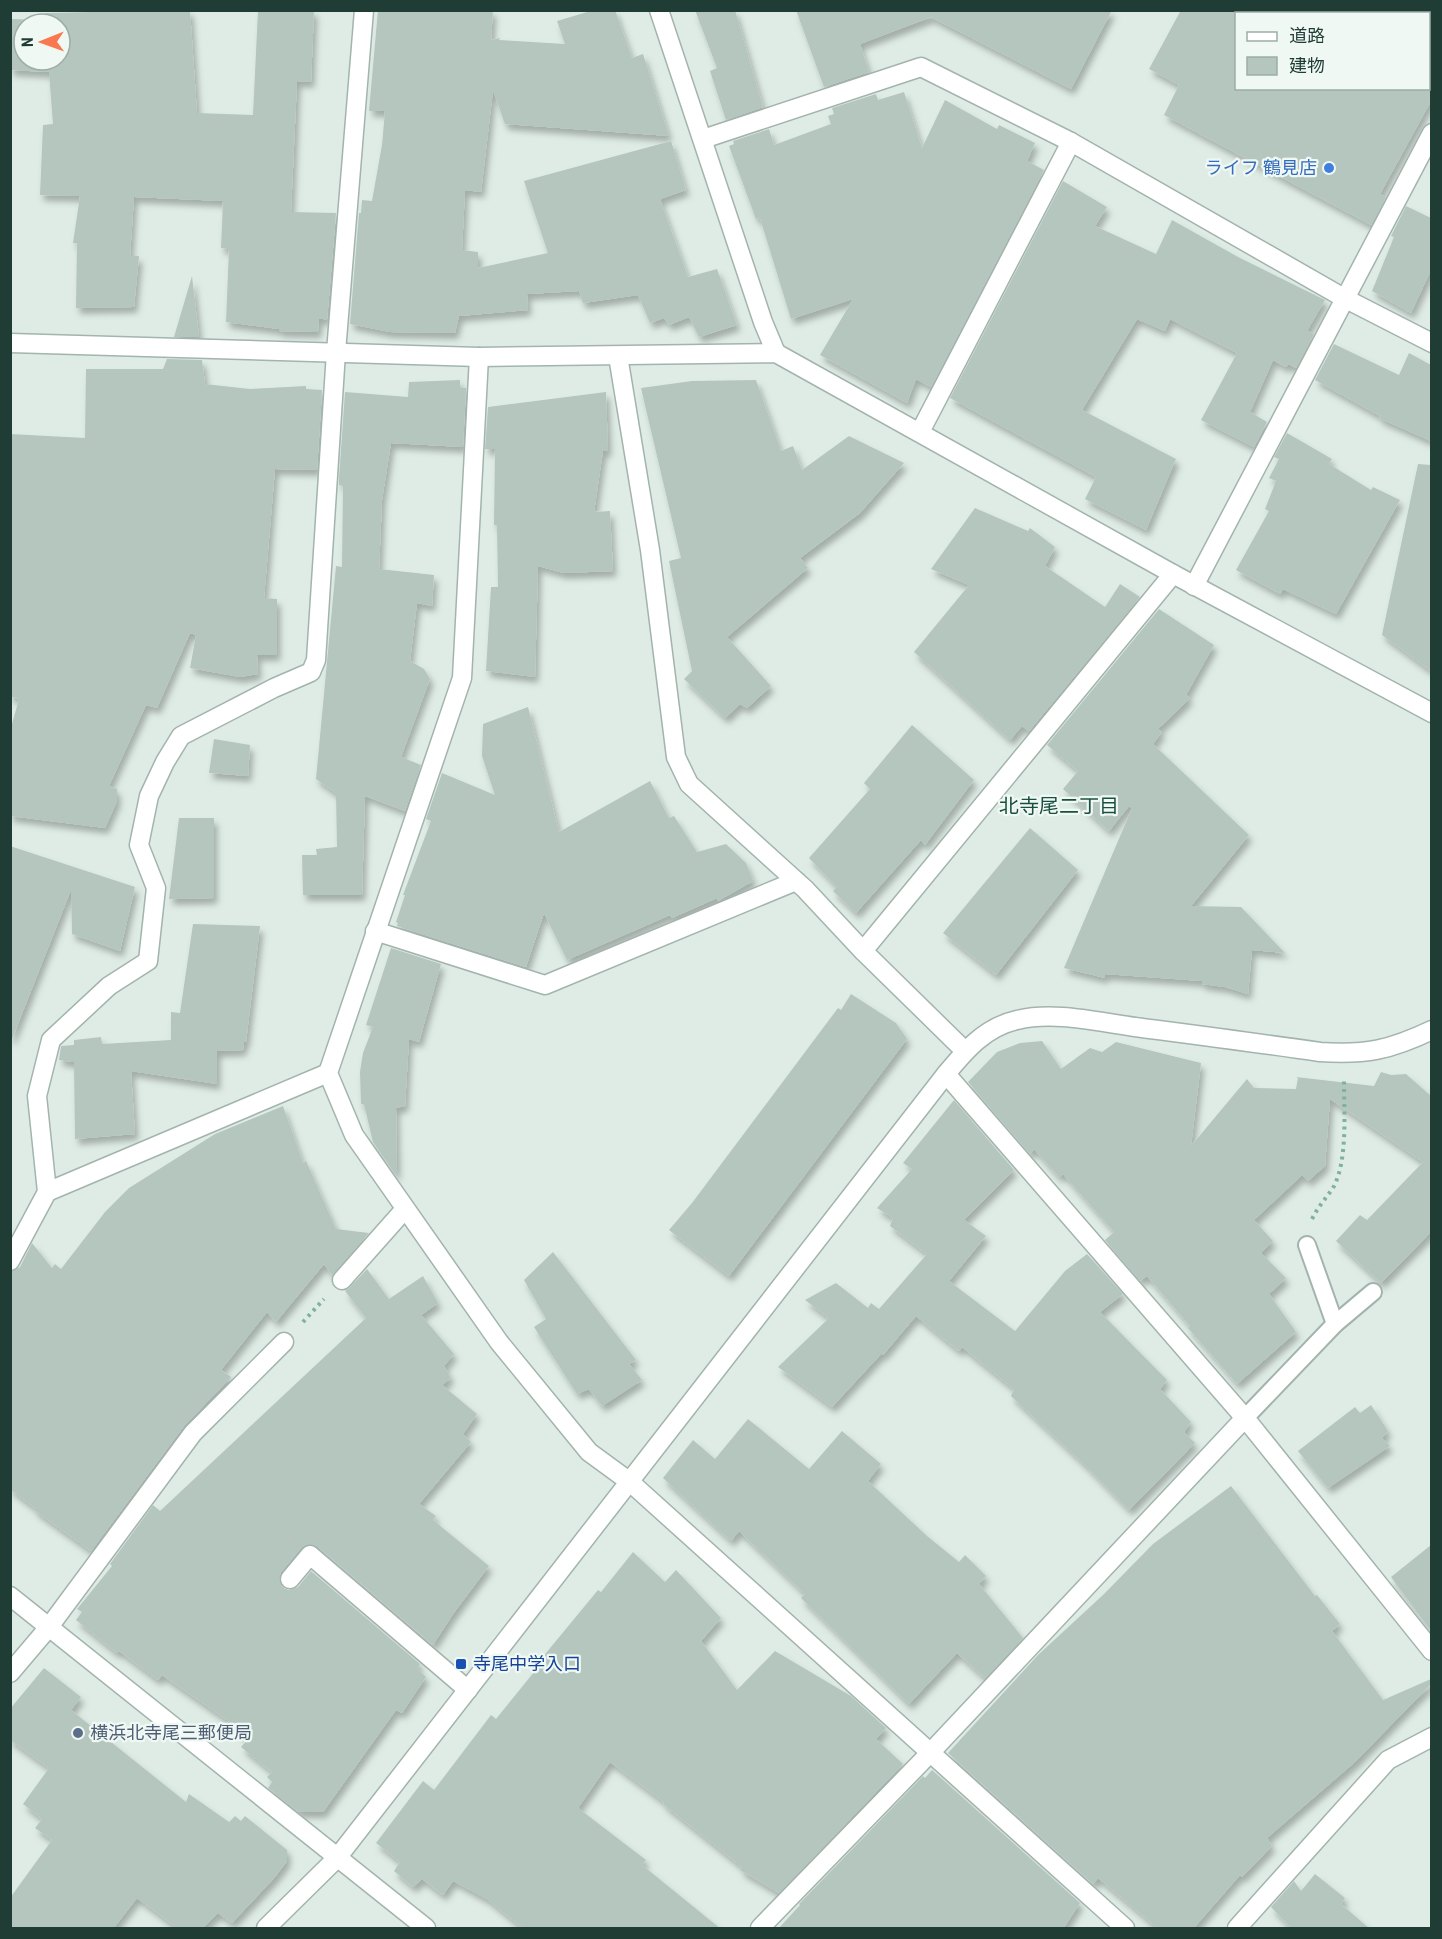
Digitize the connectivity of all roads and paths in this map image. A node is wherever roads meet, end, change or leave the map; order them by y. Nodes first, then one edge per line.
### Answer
1 (364, 10) edge
2 (659, 10) edge
3 (1431, 133) edge
4 (703, 139) junction
5 (1071, 142) junction
6 (1344, 298) junction
7 (10, 343) edge
8 (1431, 343) edge
9 (336, 352) junction
10 (776, 353) junction
11 (618, 356) junction
12 (479, 357) junction
13 (920, 432) junction
14 (1173, 574) junction
15 (1194, 586) junction
16 (1431, 713) edge
17 (796, 881) junction
18 (375, 931) junction
19 (863, 951) junction
20 (1431, 1030) edge
21 (964, 1052) junction
22 (328, 1073) junction
23 (1344, 1073) dead end
24 (946, 1074) junction
25 (47, 1192) junction
26 (405, 1209) junction
27 (1307, 1245) joint
28 (10, 1261) edge
29 (342, 1280) joint
30 (1373, 1292) dead end
31 (1335, 1324) junction
32 (284, 1342) joint
33 (1245, 1418) junction
34 (630, 1482) junction
35 (290, 1579) dead end
36 (10, 1596) edge
37 (49, 1627) junction
38 (1431, 1652) edge
39 (10, 1673) edge
40 (468, 1690) junction
41 (1431, 1737) edge
42 (930, 1753) junction
43 (337, 1858) junction
44 (266, 1929) edge
45 (426, 1929) edge
46 (760, 1929) edge
47 (1125, 1929) edge
48 (1238, 1929) edge

1 - 9 street
2 - 4 street
3 - 6 street
4 - 5 street
4 - 10 street
5 - 6 street
5 - 13 street
6 - 8 street
6 - 15 street
7 - 9 street
9 - 12 street
9 - 25 street
10 - 11 street
10 - 13 street
11 - 12 street
11 - 17 street
12 - 18 street
13 - 14 street
14 - 15 street
14 - 19 street
15 - 16 street
17 - 18 street
17 - 19 street
18 - 22 street
19 - 21 street
20 - 21 street
21 - 24 street
22 - 25 street
22 - 26 street
23 - 27 path
24 - 33 street
24 - 34 street
25 - 28 street
26 - 29 street
26 - 34 street
27 - 31 lane
29 - 32 path
30 - 31 lane
31 - 33 lane
32 - 37 street
33 - 38 street
33 - 42 street
34 - 40 street
34 - 42 street
35 - 40 street
36 - 37 street
37 - 39 street
37 - 43 street
40 - 43 street
41 - 48 street
42 - 46 street
42 - 47 street
43 - 44 street
43 - 45 street

